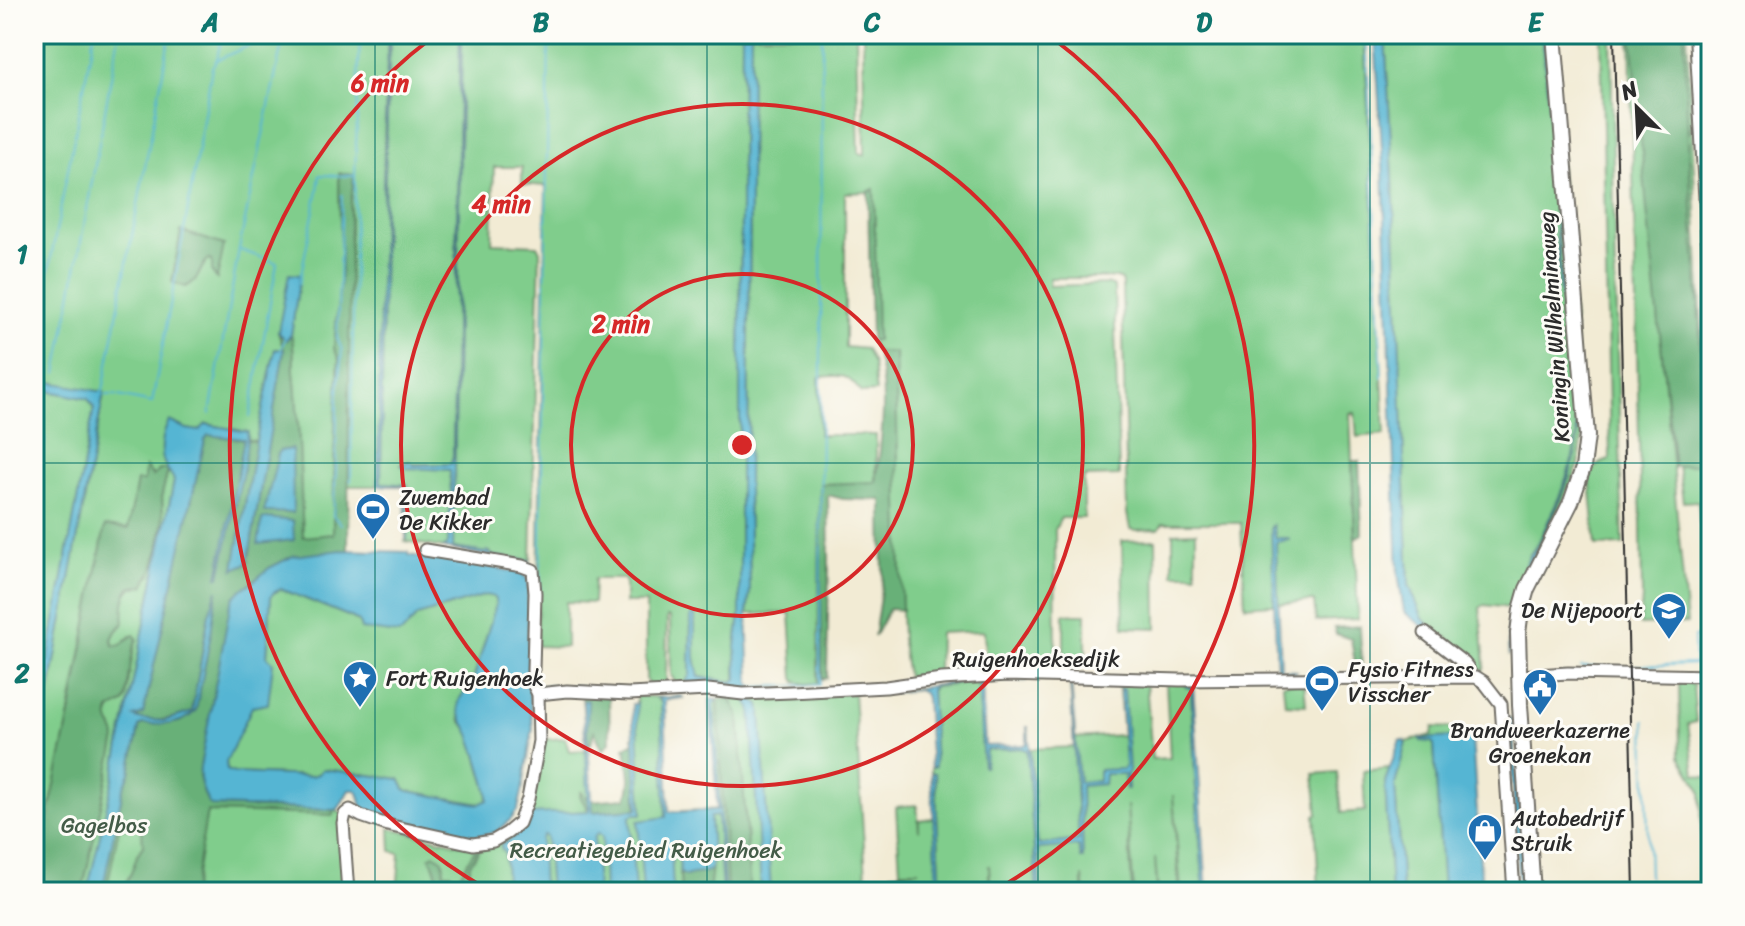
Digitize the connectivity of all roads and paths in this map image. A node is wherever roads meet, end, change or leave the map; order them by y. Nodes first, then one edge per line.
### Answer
1 (1554, 34) edge
2 (1689, 34) edge
3 (1698, 34) edge
4 (1699, 74) junction
5 (1711, 260) edge
6 (425, 550) dead end
7 (1425, 633) dead end
8 (1470, 676) junction
9 (1520, 676) junction
10 (1711, 676) edge
11 (538, 694) junction
12 (1520, 705) junction
13 (1501, 708) junction
14 (348, 892) edge
15 (1514, 892) edge
16 (1533, 892) edge

1 - 9 main road, Koningin Wilhelminaweg
2 - 4 highway
3 - 4 highway
4 - 5 highway
6 - 11 street
7 - 8 street
8 - 11 street, Ruigenhoeksedijk
8 - 13 street
9 - 10 street
9 - 12 main road, Koningin Wilhelminaweg
11 - 14 street
12 - 13 street
12 - 16 main road, Koningin Wilhelminaweg
13 - 15 street

